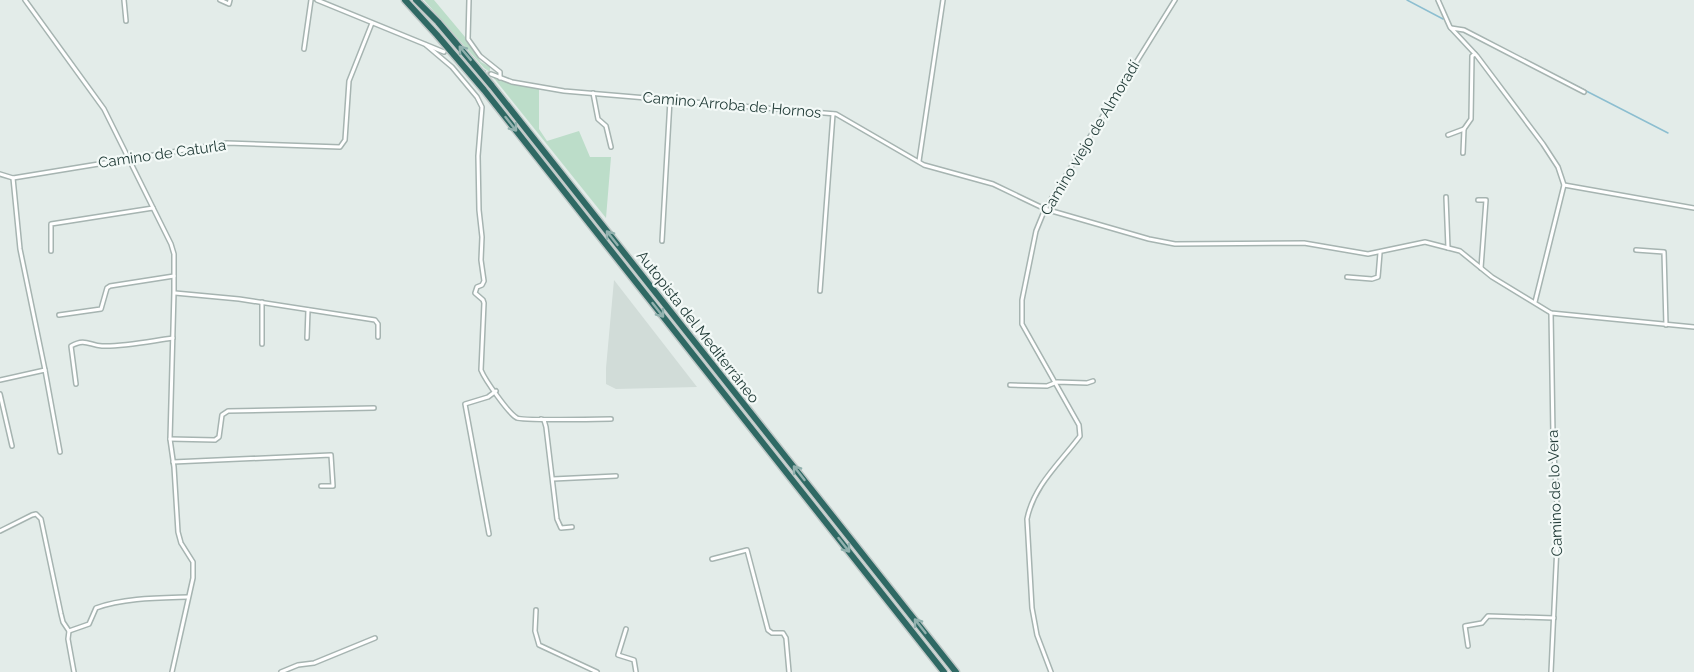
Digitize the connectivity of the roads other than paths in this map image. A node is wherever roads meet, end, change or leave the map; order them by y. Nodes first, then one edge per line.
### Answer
1 (25, 0) edge
2 (124, 0) edge
3 (220, 0) edge
4 (230, 0) edge
5 (311, 0) edge
6 (317, 0) edge
7 (405, 0) edge
8 (417, 0) edge
9 (469, 0) edge
10 (943, 0) edge
11 (1175, 0) edge
12 (1438, 0) edge
13 (126, 21) dead end
14 (372, 23) junction
15 (1450, 27) junction
16 (426, 45) junction
17 (304, 49) dead end
18 (444, 52) dead end
19 (1475, 54) junction
20 (491, 74) tunnel mouth
21 (500, 78) junction
22 (1584, 92) dead end
23 (593, 93) junction
24 (670, 100) junction
25 (833, 114) junction
26 (1464, 129) junction
27 (1448, 135) dead end
28 (611, 147) dead end
29 (1463, 153) dead end
30 (128, 158) junction
31 (919, 162) junction
32 (0, 174) edge
33 (13, 177) junction
34 (1564, 185) junction
35 (1446, 197) dead end
36 (1478, 200) dead end
37 (153, 208) junction
38 (1694, 208) edge
39 (1045, 209) junction
40 (662, 242) dead end
41 (1448, 248) junction
42 (1636, 250) dead end
43 (51, 251) dead end
44 (1380, 253) junction
45 (1481, 268) junction
46 (174, 276) junction
47 (1347, 277) dead end
48 (820, 291) dead end
49 (174, 292) junction
50 (1535, 302) junction
51 (262, 303) junction
52 (308, 310) junction
53 (1551, 313) junction
54 (59, 315) dead end
55 (1666, 324) junction
56 (1694, 327) edge
57 (378, 337) dead end
58 (173, 338) junction
59 (307, 338) dead end
60 (262, 344) dead end
61 (45, 370) junction
62 (0, 380) edge
63 (1093, 381) dead end
64 (1054, 383) junction
65 (76, 384) dead end
66 (1010, 385) dead end
67 (496, 392) junction
68 (0, 394) edge
69 (374, 408) dead end
70 (539, 419) junction
71 (611, 419) dead end
72 (170, 440) junction
73 (12, 446) dead end
74 (60, 452) dead end
75 (174, 462) junction
76 (616, 476) dead end
77 (552, 479) junction
78 (321, 486) dead end
79 (572, 527) dead end
80 (0, 531) edge
81 (489, 534) dead end
82 (712, 559) dead end
83 (188, 597) junction
84 (536, 610) dead end
85 (1554, 618) junction
86 (626, 629) dead end
87 (69, 631) junction
88 (375, 638) dead end
89 (1468, 646) dead end
90 (74, 672) edge
91 (172, 672) edge
92 (281, 672) edge
93 (597, 672) edge
94 (636, 672) edge
95 (789, 672) edge
96 (944, 672) edge
97 (956, 672) edge
98 (1051, 672) edge
99 (1551, 672) edge

1 - 30 street
2 - 13 street
3 - 4 street
5 - 17 street
6 - 14 street
7 -> 96 highway, Autopista del Mediterráneo
97 -> 8 highway, Autopista del Mediterráneo
9 - 21 street
10 - 31 street
11 - 39 street, Camino viejo de Almoradí
12 - 15 street
14 - 16 street
14 - 30 street, Camino de Caturla
15 - 19 street
15 - 22 street
16 - 18 street
16 - 67 street
19 - 26 street
19 - 34 street
20 - 21 street, Camino Arroba de Hornos
21 - 23 street, Camino Arroba de Hornos
23 - 24 street, Camino Arroba de Hornos
23 - 28 street
24 - 25 street, Camino Arroba de Hornos
24 - 40 street
25 - 31 street, Camino Arroba de Hornos
25 - 48 street
26 - 27 street
26 - 29 street
30 - 33 street, Camino de Caturla
30 - 37 street
31 - 39 street, Camino Arroba de Hornos
32 - 33 street, Camino de Caturla
33 - 61 street
34 - 38 street
34 - 50 street
35 - 41 street
36 - 45 street
37 - 43 street
37 - 46 street
39 - 44 street, Camino Arroba de Hornos
39 - 64 street, Camino viejo de Almoradí
41 - 44 street, Camino Arroba de Hornos
41 - 45 street, Camino Arroba de Hornos
42 - 55 street
44 - 47 street
45 - 50 street, Camino Arroba de Hornos
46 - 49 street
46 - 54 street
49 - 51 street
49 - 58 street
50 - 53 street, Camino Arroba de Hornos
51 - 52 street
51 - 60 street
52 - 57 street
52 - 59 street
53 - 55 street, Camino Arroba de Hornos
53 - 85 street, Camino de lo Vera
55 - 56 street, Camino Arroba de Hornos
58 - 65 street
58 - 72 street
61 - 62 street
61 - 74 street
63 - 64 street
64 - 66 street
64 - 98 street, Camino viejo de Almoradí
67 - 70 street
67 - 81 street
68 - 73 street
69 - 72 street
70 - 71 street
70 - 77 street
72 - 75 street
75 - 78 street
75 - 83 street
76 - 77 street
77 - 79 street
80 - 87 street
82 - 95 street
83 - 87 street
83 - 91 street
84 - 93 street
85 - 89 street
85 - 99 street, Camino de lo Vera
86 - 94 street
87 - 90 street
88 - 92 street

